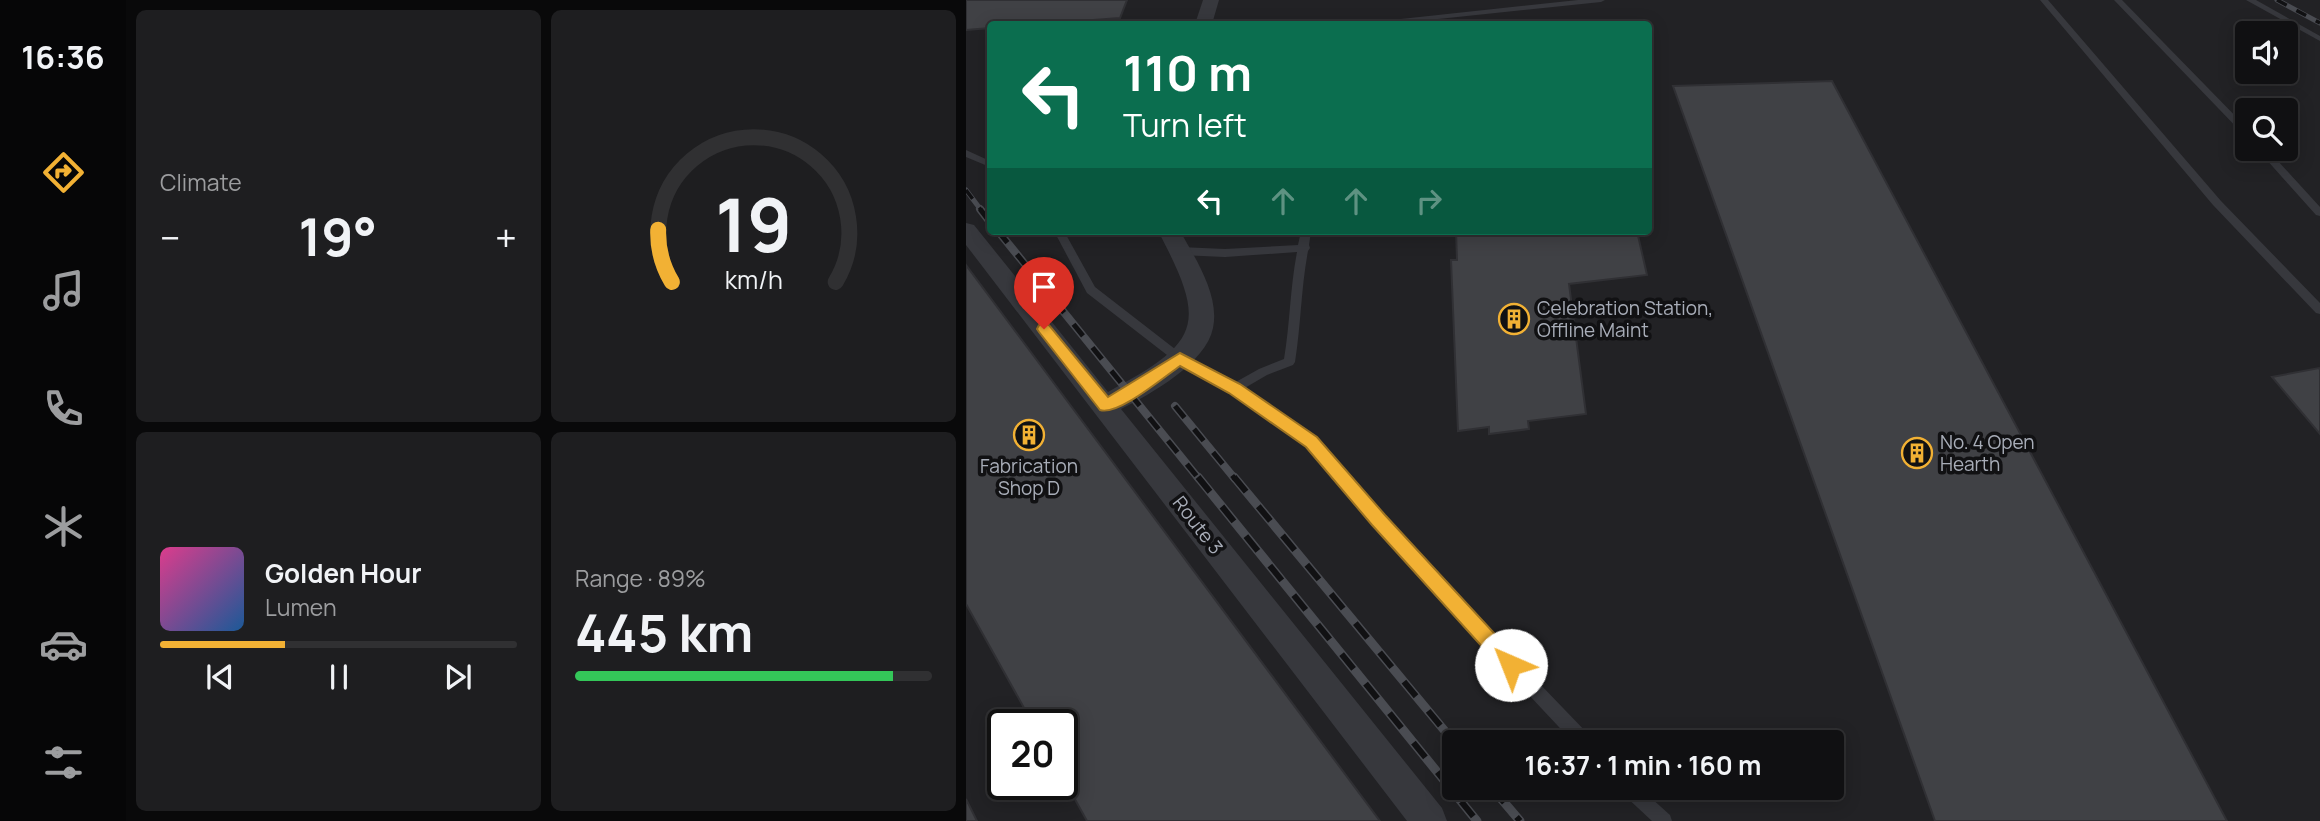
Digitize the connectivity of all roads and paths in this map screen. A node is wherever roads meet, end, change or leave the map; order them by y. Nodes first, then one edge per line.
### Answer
1 (1211, 0) edge
2 (1601, 0) edge
3 (2044, 0) edge
4 (2118, 0) edge
5 (2250, 0) edge
6 (1205, 21) edge
7 (1402, 21) edge
8 (2320, 39) edge
9 (2235, 121) edge
10 (966, 153) edge
11 (2273, 161) edge
12 (987, 163) edge
13 (2320, 213) edge
14 (966, 230) edge
15 (1061, 235) edge
16 (1306, 235) edge
17 (1174, 241) edge
18 (1305, 248) junction
19 (2320, 310) edge
20 (1180, 359) junction
21 (1234, 389) junction
22 (1105, 405) junction
23 (1573, 730) edge
24 (1642, 800) edge
25 (1429, 821) edge
26 (1664, 821) edge

1 - 6 street
2 - 7 lane
3 - 19 lane
4 - 9 lane
5 - 8 lane
10 - 12 lane
11 - 13 lane
14 - 22 street, Route 3
15 - 20 lane
16 - 18 lane
17 - 18 lane
17 - 20 street
18 - 21 lane
20 - 21 lane
20 - 22 street
21 - 23 lane
22 - 25 street, Route 3
24 - 26 lane

